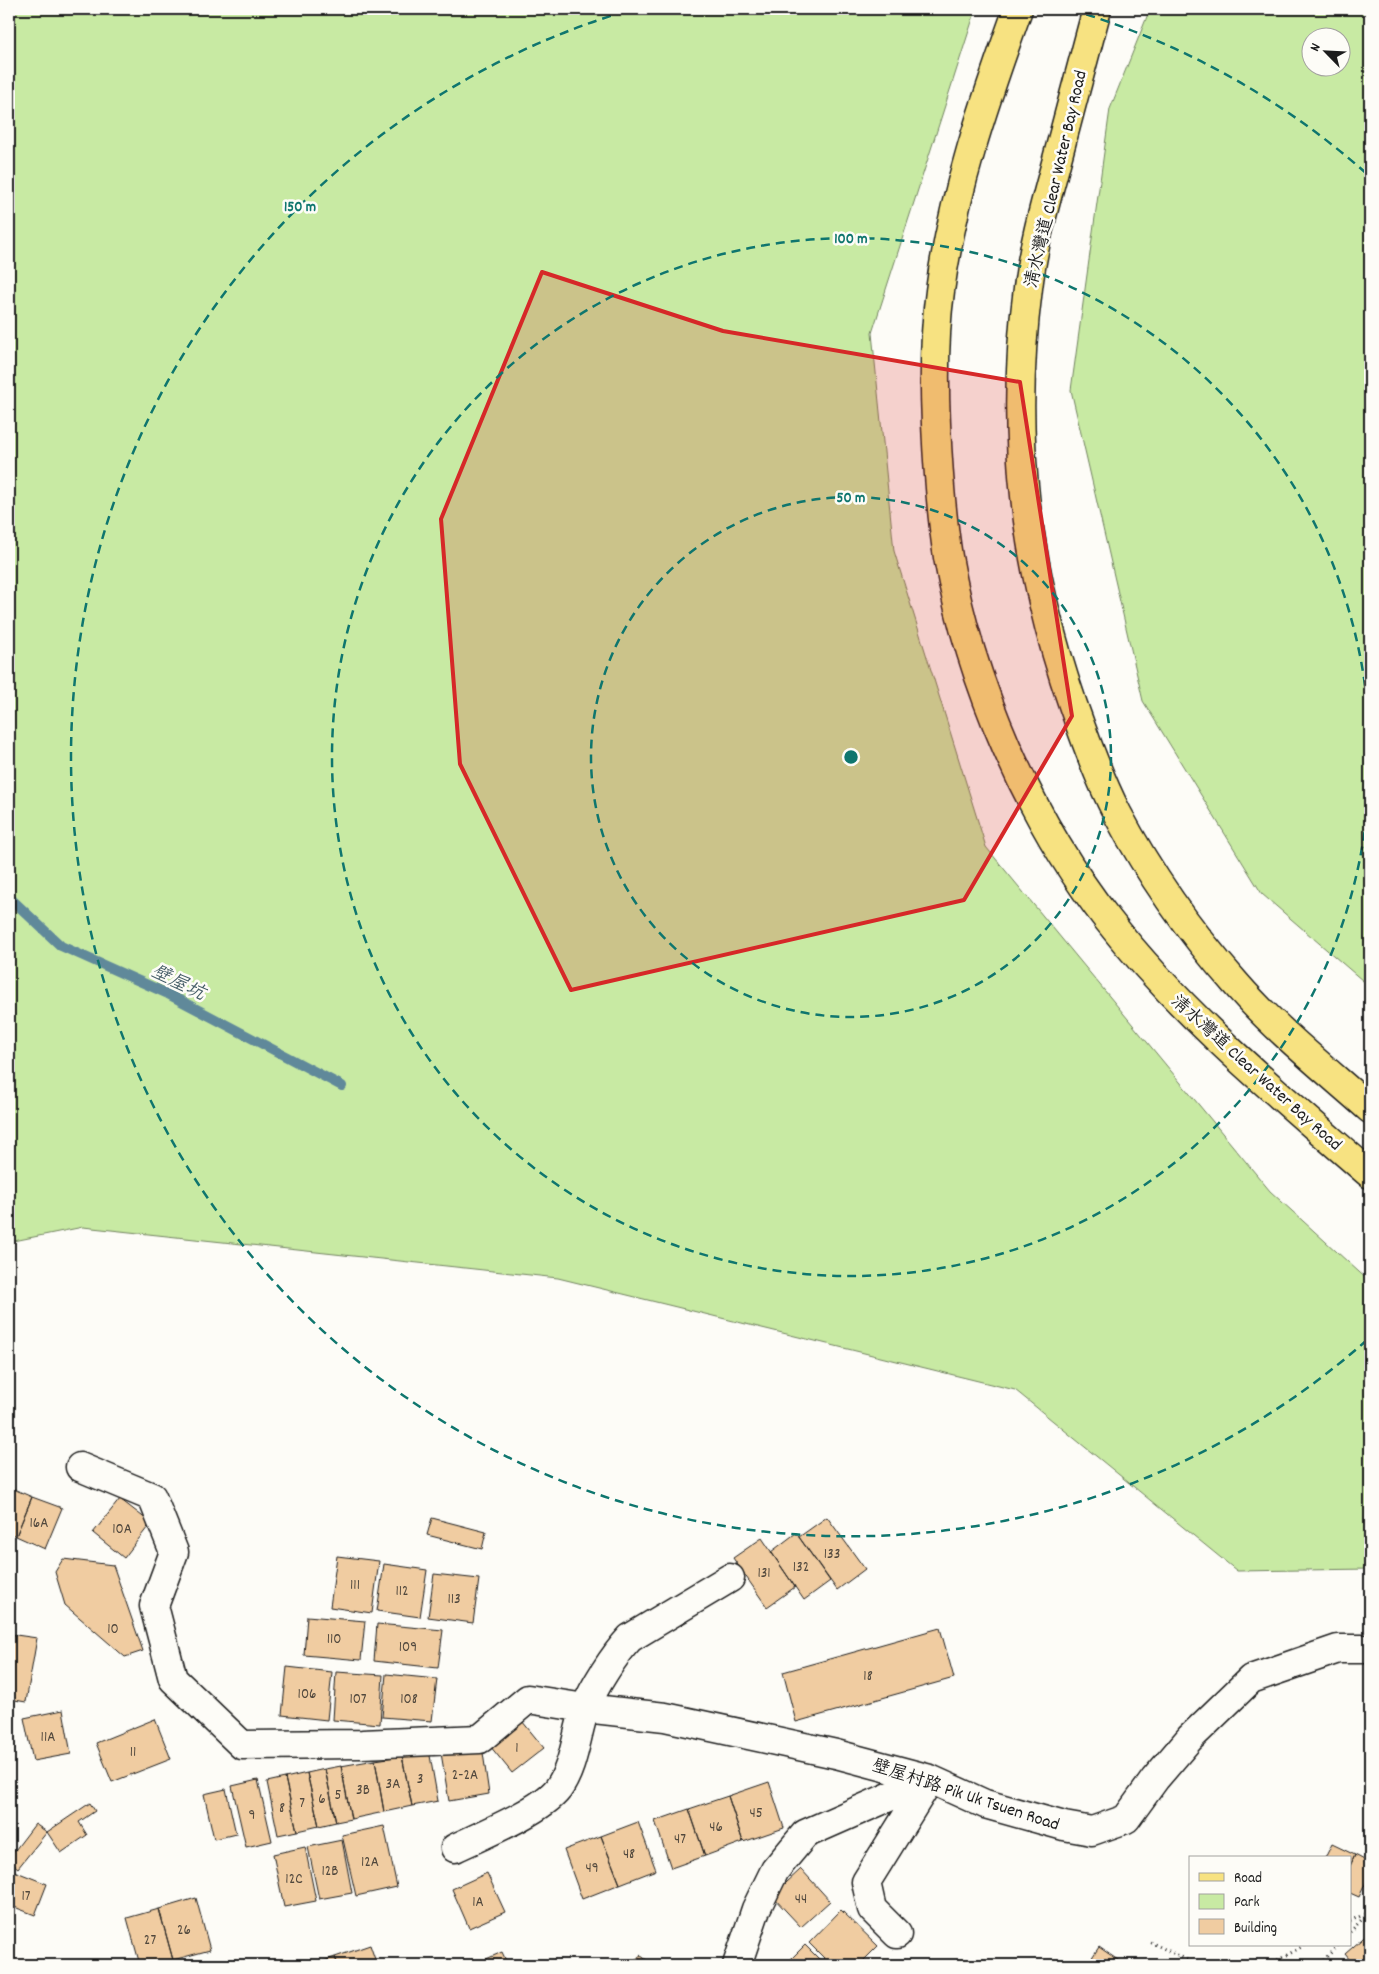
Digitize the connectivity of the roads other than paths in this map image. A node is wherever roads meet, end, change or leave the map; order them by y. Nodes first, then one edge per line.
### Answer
1 (1018, 9) edge
2 (1097, 9) edge
3 (1370, 1109) edge
4 (1370, 1174) edge
5 (80, 1467) dead end
6 (730, 1578) dead end
7 (1370, 1649) edge
8 (585, 1708) junction
9 (930, 1779) junction
10 (455, 1848) dead end
11 (897, 1934) dead end
12 (737, 1965) edge

1 - 4 main road, 清水灣道 Clear Water Bay Road
2 - 3 main road, 清水灣道 Clear Water Bay Road
5 - 8 street, 壁屋村路 Pik Uk Tsuen Road
6 - 8 street
7 - 9 street, 壁屋村路 Pik Uk Tsuen Road
8 - 9 street, 壁屋村路 Pik Uk Tsuen Road
8 - 10 street
9 - 11 street
9 - 12 street

